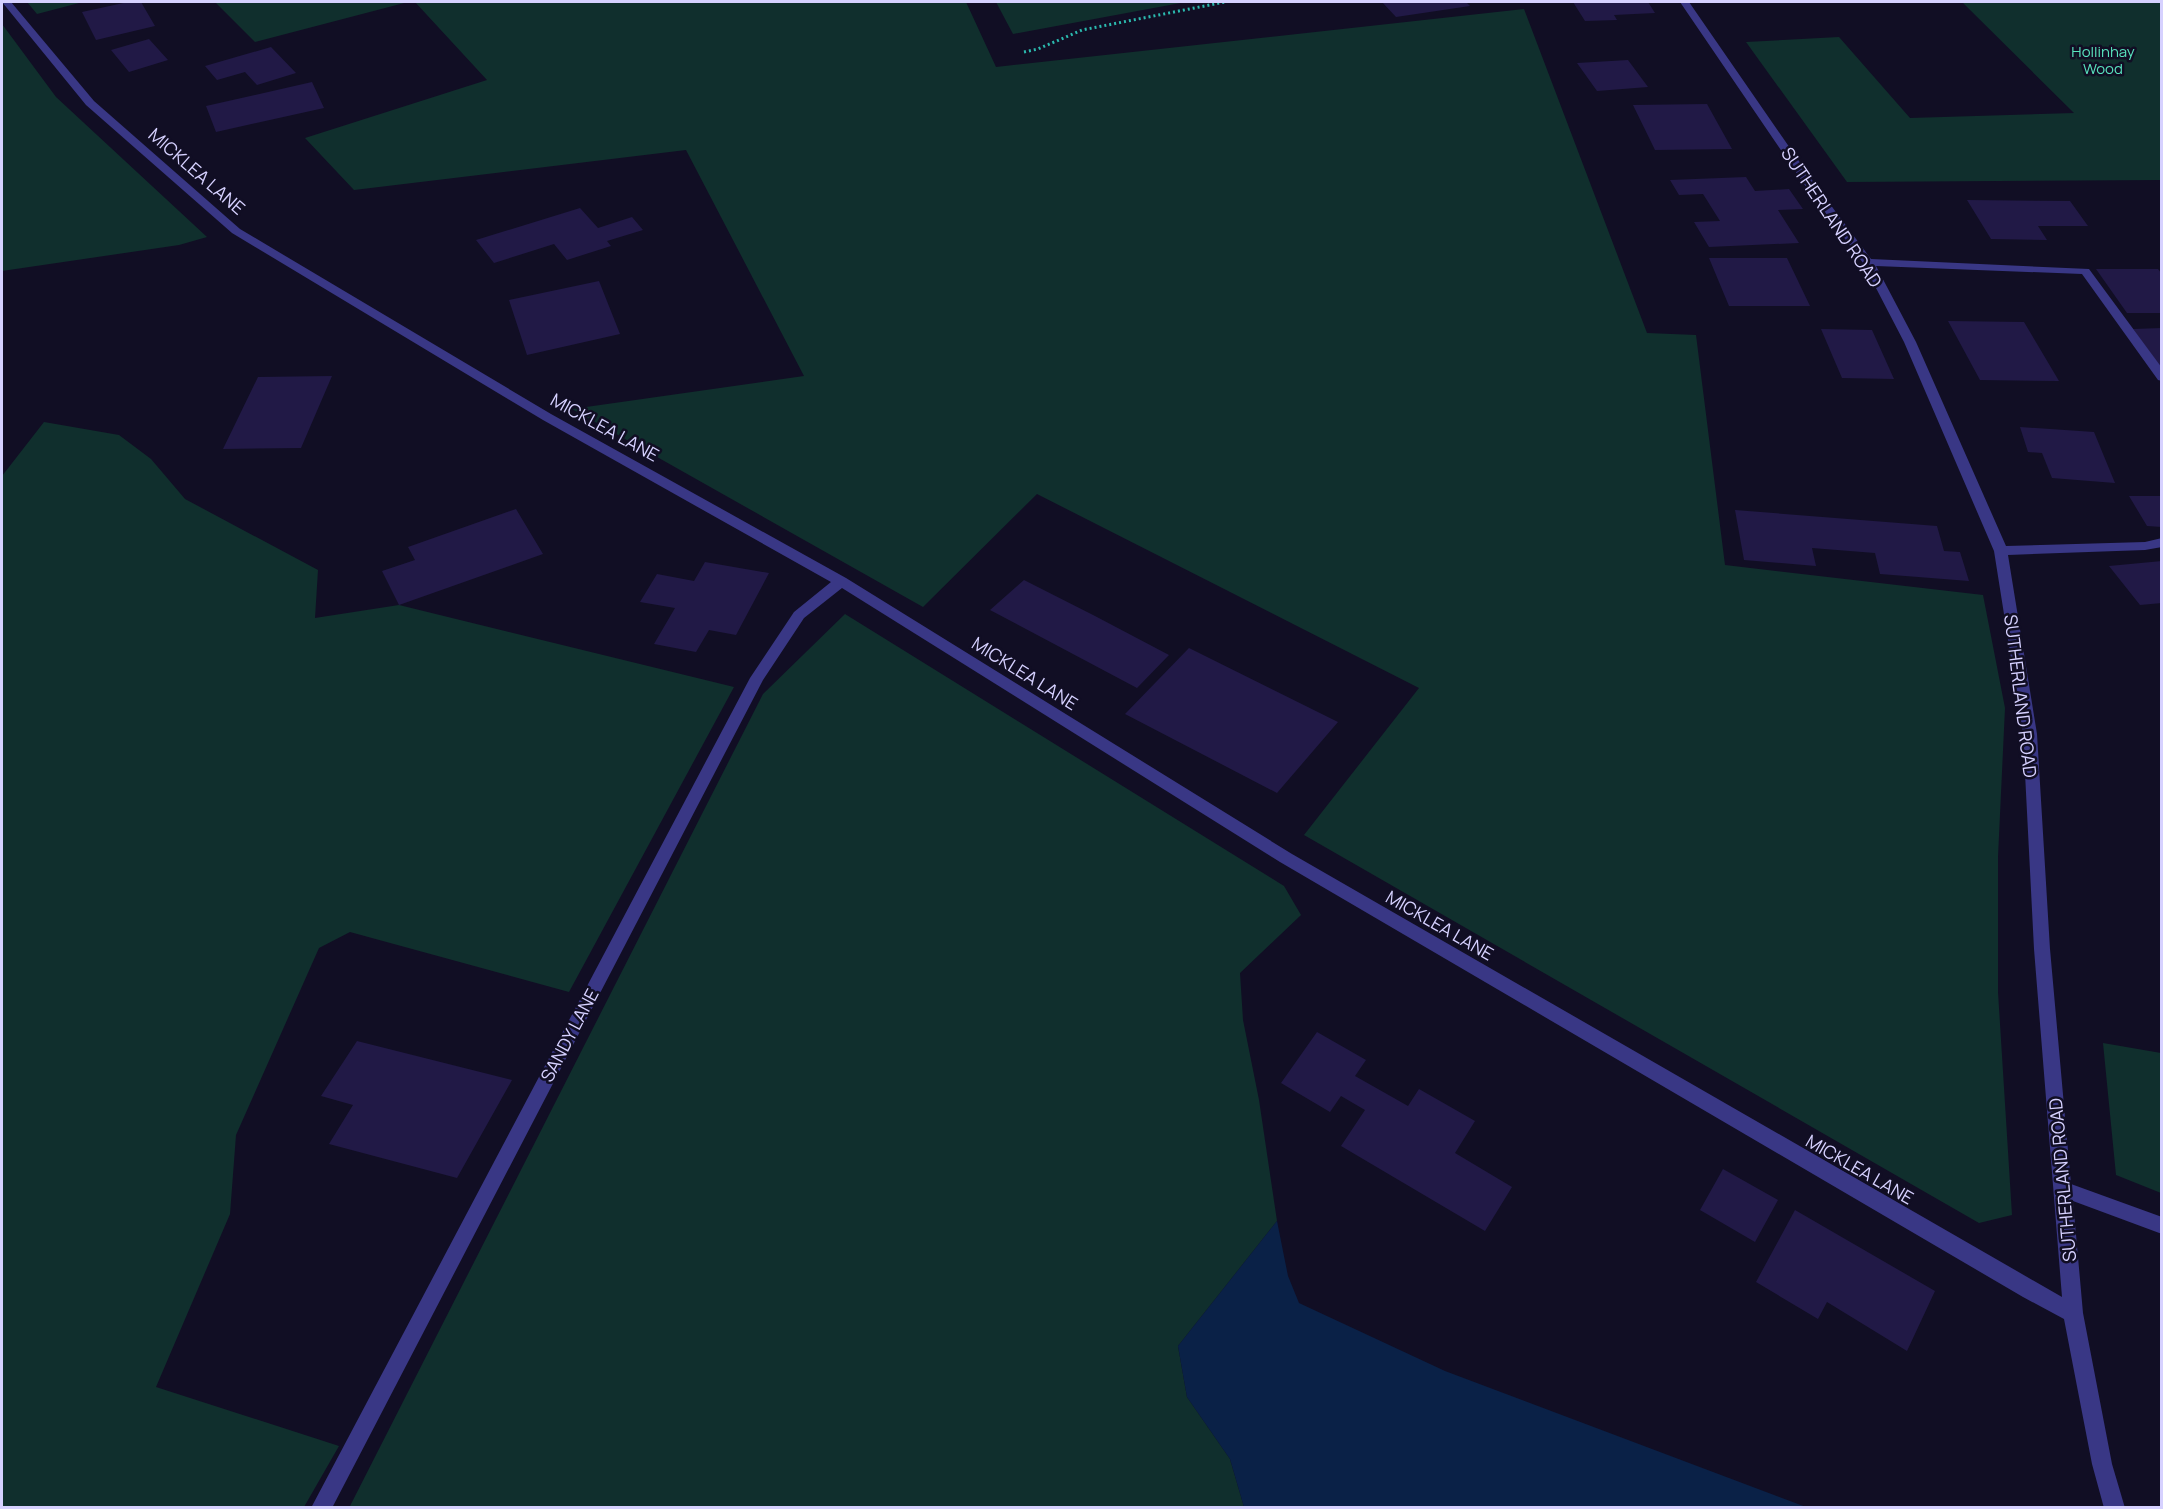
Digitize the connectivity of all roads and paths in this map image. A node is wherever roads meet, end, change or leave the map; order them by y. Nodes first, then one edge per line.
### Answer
1 (7, 2) edge
2 (1225, 2) edge
3 (1685, 2) edge
4 (1024, 52) dead end
5 (1868, 262) junction
6 (2162, 377) edge
7 (2162, 542) edge
8 (2001, 551) junction
9 (841, 581) junction
10 (2063, 1189) junction
11 (2162, 1226) edge
12 (2073, 1313) junction
13 (321, 1508) edge
14 (2115, 1508) edge

1 - 9 street, MICKLEA LANE
2 - 4 path
3 - 5 street, SUTHERLAND ROAD
5 - 6 street
5 - 8 street, SUTHERLAND ROAD
7 - 8 street
8 - 10 street, SUTHERLAND ROAD
9 - 12 street, MICKLEA LANE
9 - 13 street, SANDY LANE
10 - 11 street
10 - 12 street, SUTHERLAND ROAD
12 - 14 street, SUTHERLAND ROAD

